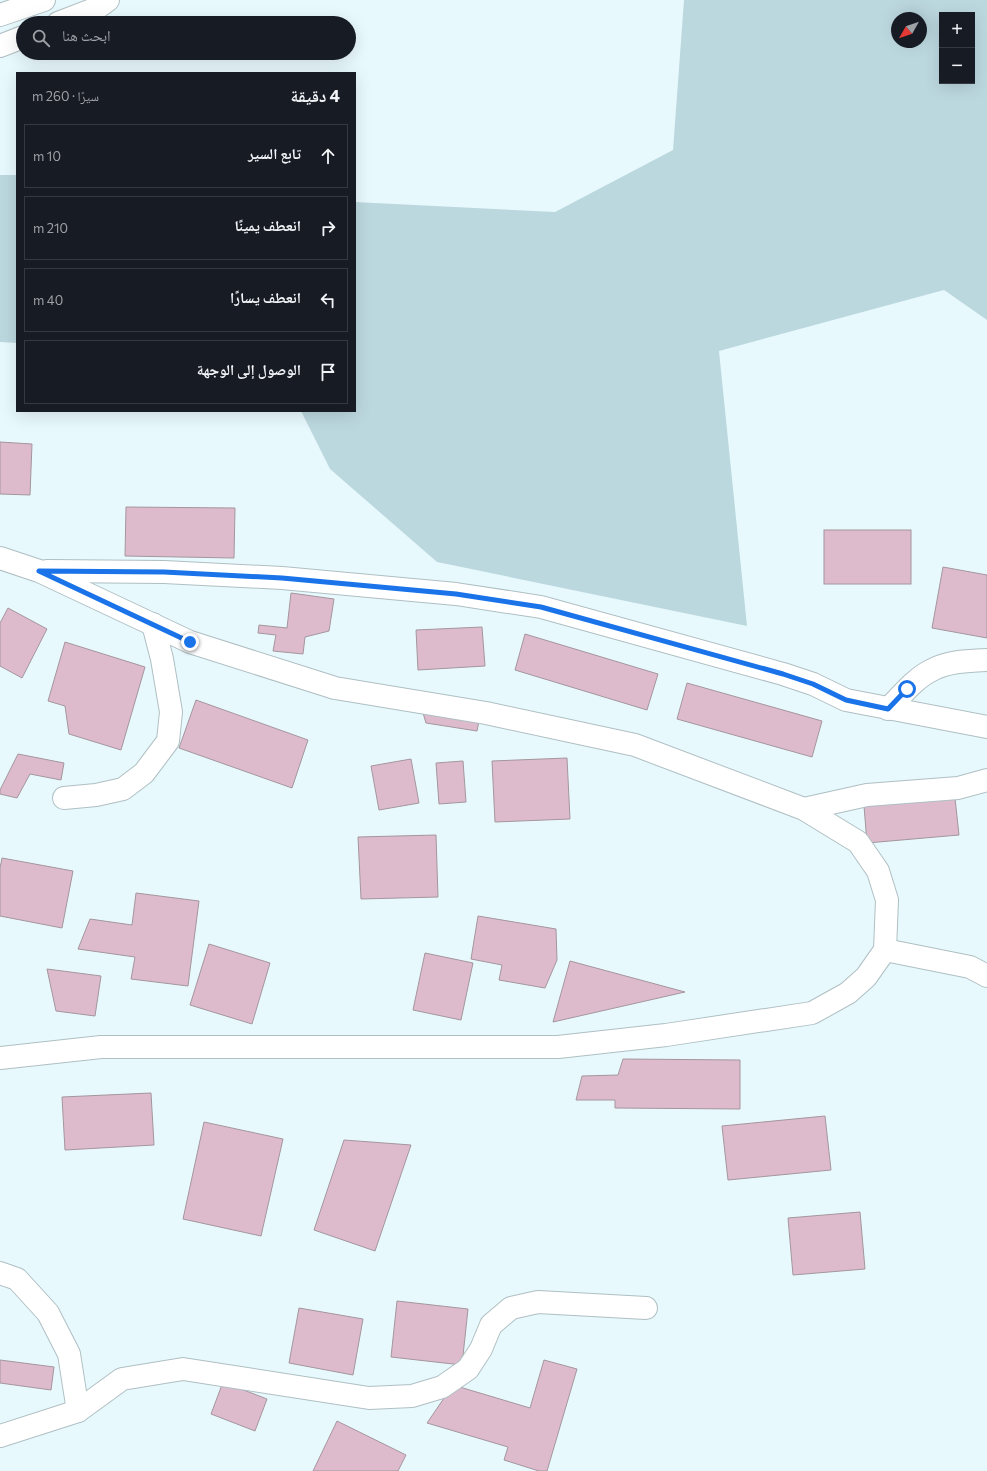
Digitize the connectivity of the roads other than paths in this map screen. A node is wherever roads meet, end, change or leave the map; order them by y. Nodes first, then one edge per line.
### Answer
1 (44, 0) edge
2 (108, 0) edge
3 (0, 15) edge
4 (76, 16) edge
5 (16, 40) edge
6 (0, 46) edge
7 (0, 558) edge
8 (39, 571) junction
9 (153, 624) junction
10 (987, 660) edge
11 (888, 709) junction
12 (987, 727) edge
13 (987, 780) edge
14 (64, 798) dead end
15 (804, 809) junction
16 (885, 950) junction
17 (987, 976) edge
18 (0, 1058) edge
19 (0, 1273) edge
20 (646, 1308) dead end
21 (78, 1411) junction
22 (0, 1436) edge

1 - 3 street
2 - 4 street
5 - 6 street
7 - 8 street
8 - 9 street
8 - 11 street
9 - 14 street
9 - 15 street
10 - 11 street
11 - 12 street
13 - 15 street
15 - 16 street
16 - 17 street
16 - 18 street
19 - 21 street
20 - 21 street
21 - 22 street

